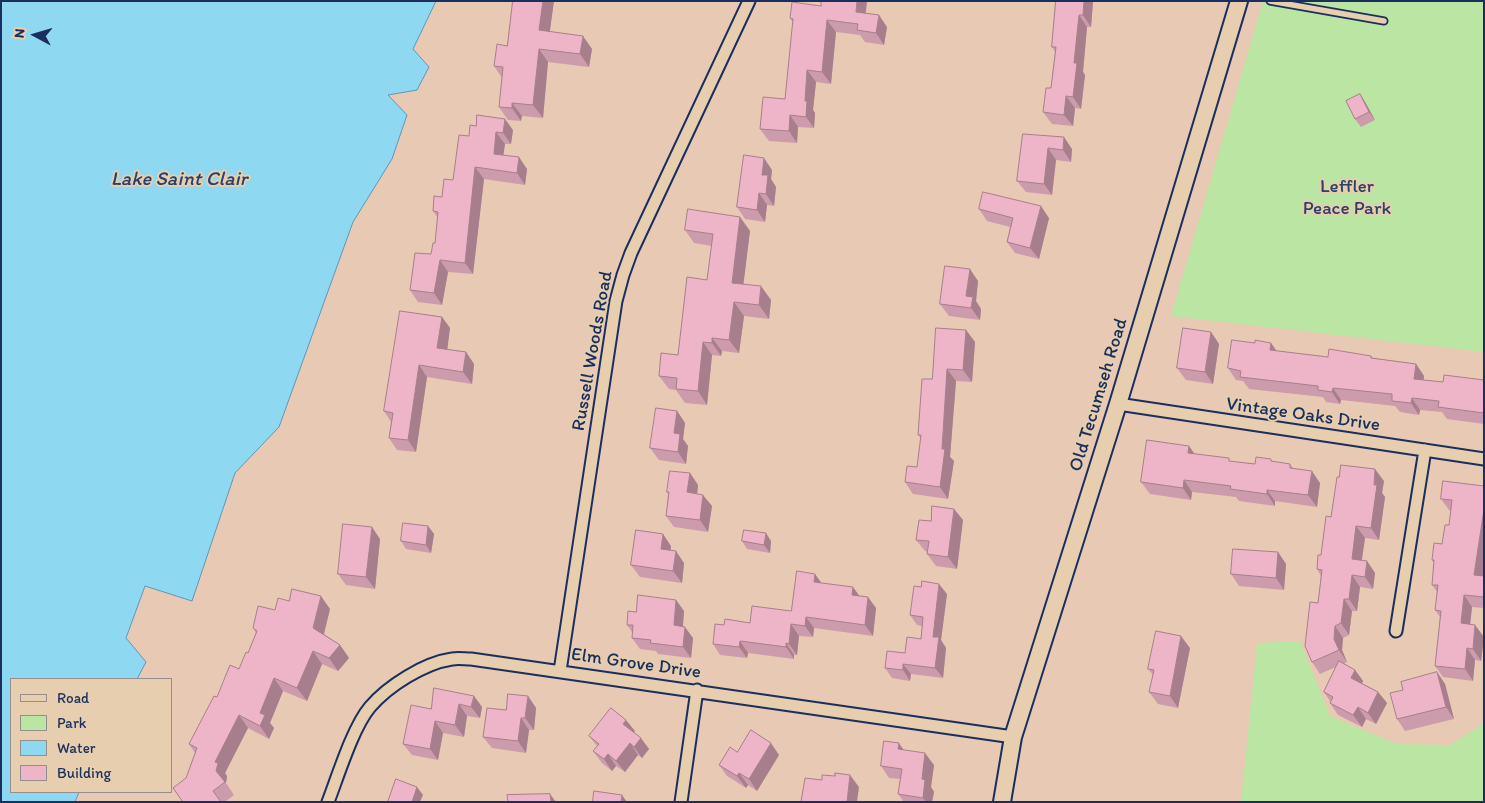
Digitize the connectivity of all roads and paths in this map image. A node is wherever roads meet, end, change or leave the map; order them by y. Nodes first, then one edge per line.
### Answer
1 (749, 1) edge
2 (1239, 1) edge
3 (1270, 1) edge
4 (1384, 22) dead end
5 (1118, 404) junction
6 (1425, 450) junction
7 (1484, 458) edge
8 (1396, 631) dead end
9 (560, 671) junction
10 (697, 690) junction
11 (1013, 737) junction
12 (328, 802) edge
13 (681, 802) edge
14 (1002, 802) edge

1 - 9 street, Russell Woods Road
2 - 5 main road, Old Tecumseh Road
3 - 4 lane
5 - 6 street, Vintage Oaks Drive
5 - 11 main road, Old Tecumseh Road
6 - 7 street, Vintage Oaks Drive
6 - 8 street
9 - 10 street, Elm Grove Drive
9 - 12 street, Elm Grove Drive
10 - 11 street, Elm Grove Drive
10 - 13 street
11 - 14 main road, Old Tecumseh Road

